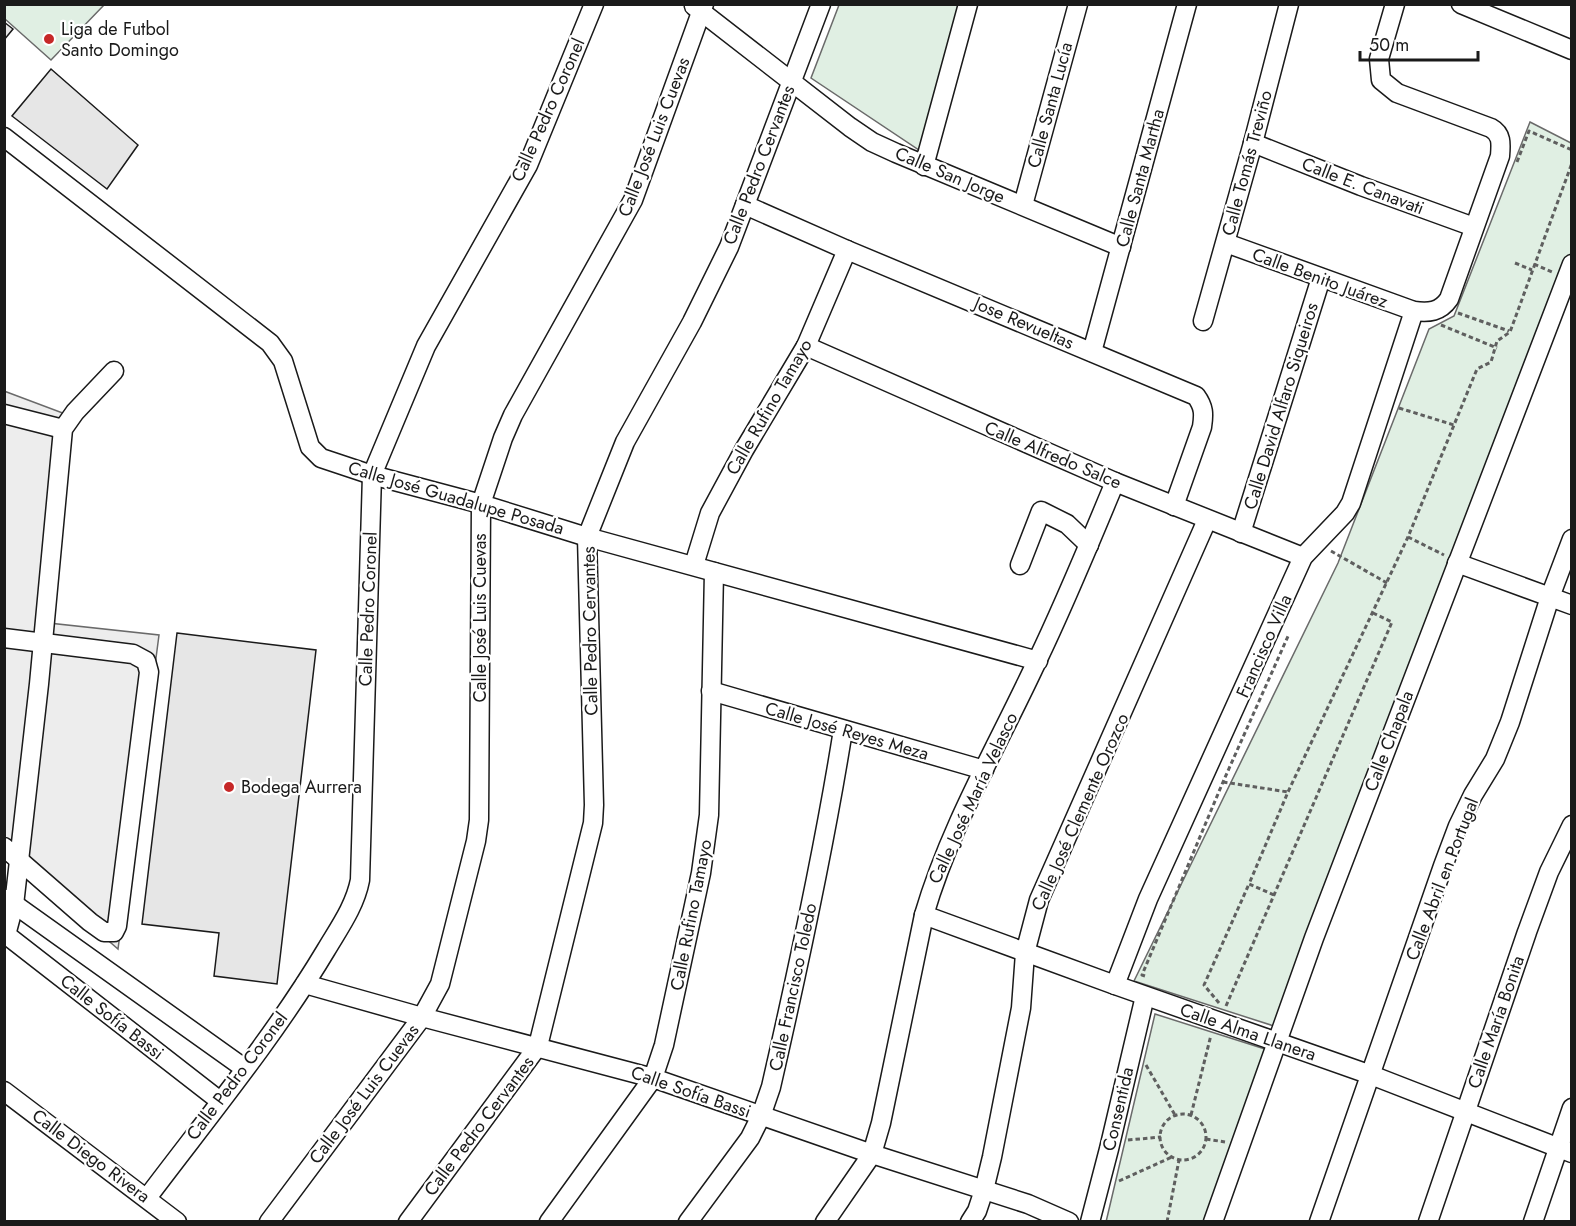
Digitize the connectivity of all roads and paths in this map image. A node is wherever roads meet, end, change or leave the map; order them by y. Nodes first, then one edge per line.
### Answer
1 (594, 4) edge
2 (821, 4) edge
3 (968, 4) edge
4 (1078, 4) edge
5 (1187, 4) edge
6 (1289, 4) edge
7 (1395, 4) edge
8 (1461, 4) edge
9 (699, 7) edge
10 (1572, 50) edge
11 (791, 81) junction
12 (4, 137) edge
13 (1253, 143) junction
14 (1572, 150) edge
15 (1516, 163) dead end
16 (1572, 163) edge
17 (924, 166) junction
18 (1569, 174) edge
19 (745, 205) junction
20 (1023, 205) junction
21 (1474, 227) junction
22 (1226, 243) junction
23 (1121, 247) junction
24 (847, 250) junction
25 (1515, 264) dead end
26 (1534, 264) junction
27 (1532, 270) junction
28 (1566, 270) edge
29 (1321, 278) junction
30 (1414, 311) junction
31 (1458, 313) dead end
32 (1203, 321) dead end
33 (1432, 321) dead end
34 (1510, 332) junction
35 (806, 346) junction
36 (1497, 348) junction
37 (1092, 352) junction
38 (114, 371) dead end
39 (1399, 408) dead end
40 (4, 414) edge
41 (1454, 425) junction
42 (63, 429) junction
43 (372, 475) junction
44 (1115, 482) junction
45 (481, 504) junction
46 (1174, 506) junction
47 (1208, 520) junction
48 (1241, 533) junction
49 (587, 537) junction
50 (1408, 537) junction
51 (1572, 539) edge
52 (1089, 545) junction
53 (1327, 548) dead end
54 (1304, 557) junction
55 (1454, 561) junction
56 (694, 565) junction
57 (1020, 565) dead end
58 (714, 572) junction
59 (1387, 583) junction
60 (1550, 597) junction
61 (1572, 605) edge
62 (1373, 613) junction
63 (1289, 633) dead end
64 (4, 638) edge
65 (42, 642) junction
66 (1038, 661) junction
67 (711, 691) junction
68 (843, 730) junction
69 (984, 770) junction
70 (1223, 782) junction
71 (1287, 792) junction
72 (1572, 825) edge
73 (4, 848) edge
74 (18, 860) junction
75 (1249, 884) junction
76 (1274, 895) junction
77 (9, 901) edge
78 (924, 915) junction
79 (5, 934) edge
80 (1025, 953) junction
81 (305, 984) junction
82 (1115, 986) junction
83 (1148, 988) junction
84 (1214, 1005) dead end
85 (1224, 1010) junction
86 (422, 1017) junction
87 (1211, 1035) dead end
88 (1276, 1042) junction
89 (538, 1046) junction
90 (244, 1068) junction
91 (1371, 1074) junction
92 (1144, 1075) dead end
93 (653, 1078) junction
94 (4, 1091) edge
95 (220, 1101) junction
96 (1572, 1108) edge
97 (1466, 1110) junction
98 (1175, 1115) junction
99 (1191, 1115) junction
100 (761, 1116) junction
101 (1131, 1129) dead end
102 (1161, 1137) junction
103 (1206, 1139) junction
104 (1128, 1140) junction
105 (1231, 1143) dead end
106 (1126, 1150) dead end
107 (1564, 1150) edge
108 (872, 1154) junction
109 (1172, 1157) junction
110 (1179, 1160) junction
111 (1121, 1171) dead end
112 (1119, 1181) junction
113 (984, 1190) junction
114 (1117, 1191) dead end
115 (147, 1197) junction
116 (177, 1221) edge
117 (269, 1221) edge
118 (408, 1221) edge
119 (549, 1221) edge
120 (688, 1221) edge
121 (825, 1221) edge
122 (970, 1221) edge
123 (1069, 1221) edge
124 (1090, 1221) edge
125 (1167, 1221) edge
126 (1213, 1221) edge
127 (1319, 1221) edge
128 (1428, 1221) edge
129 (1533, 1221) edge

1 - 43 street, Calle Pedro Coronel
2 - 11 street, Calle Pedro Cervantes
3 - 17 street
4 - 20 street, Calle Santa Lucía
5 - 23 street, Calle Santa Martha
6 - 13 street, Calle Tomás Treviño
7 - 21 street
8 - 10 street
9 - 11 street, Calle San Jorge
9 - 45 street, Calle José Luis Cuevas
11 - 17 street, Calle San Jorge
11 - 19 street, Calle Pedro Cervantes
12 - 43 street, Calle José Guadalupe Posada
13 - 21 street, Calle E. Canavati
13 - 22 street, Calle Tomás Treviño
14 - 15 path
16 - 18 path
17 - 20 street, Calle San Jorge
18 - 26 path
19 - 24 street, Jose Revueltas
19 - 49 street, Calle Pedro Cervantes
20 - 23 street, Calle San Jorge
21 - 30 street
22 - 29 street, Calle Benito Juárez
22 - 32 street, Calle Tomás Treviño
23 - 37 street, Calle Santa Martha
24 - 35 street, Calle Rufino Tamayo
24 - 37 street, Jose Revueltas
25 - 27 path
26 - 27 path
26 - 28 path
27 - 34 path
28 - 55 street, Calle Chapala
29 - 30 street, Calle Benito Juárez
29 - 48 street, Calle David Alfaro Siqueiros
30 - 54 street, Francisco Villa
31 - 34 path
33 - 36 path
34 - 36 path
35 - 44 street, Calle Alfredo Salce
35 - 56 street, Calle Rufino Tamayo
36 - 41 path
37 - 46 street, Jose Revueltas
38 - 42 street
39 - 41 path
40 - 42 street
41 - 50 path
42 - 65 street
43 - 45 street, Calle José Guadalupe Posada
43 - 81 street, Calle Pedro Coronel
44 - 46 street, Calle Alfredo Salce
44 - 52 street, Calle José María Velasco
45 - 49 street, Calle José Guadalupe Posada
45 - 86 street, Calle José Luis Cuevas
46 - 47 street, Calle Alfredo Salce
47 - 48 street, Calle Alfredo Salce
47 - 80 street, Calle José Clemente Orozco
48 - 54 street, Calle Alfredo Salce
49 - 56 street, Calle José Guadalupe Posada
49 - 89 street, Calle Pedro Cervantes
50 - 55 path
50 - 59 path
51 - 60 street, Calle Abril en Portugal
52 - 57 street
52 - 66 street, Calle José María Velasco
53 - 59 path
54 - 82 street, Francisco Villa
55 - 60 street
55 - 88 street, Calle Chapala
56 - 58 street, Calle José Guadalupe Posada
58 - 66 street, Calle José Guadalupe Posada
58 - 67 street, Calle Rufino Tamayo
59 - 62 path
60 - 61 street
60 - 91 street, Calle Abril en Portugal
62 - 71 path
62 - 76 path
63 - 70 path
64 - 65 street
65 - 74 street
65 - 74 street
66 - 69 street, Calle José María Velasco
67 - 68 street, Calle José Reyes Meza
67 - 93 street, Calle Rufino Tamayo
68 - 69 street, Calle José Reyes Meza
68 - 100 street, Calle Francisco Toledo
69 - 78 street, Calle José María Velasco
70 - 71 path
70 - 83 path
71 - 75 path
72 - 97 street, Calle María Bonita
73 - 74 street
74 - 77 street
75 - 76 path
75 - 85 path
76 - 85 path
77 - 79 street
77 - 90 street
78 - 80 street, Calle Alma Llanera
78 - 108 street, Calle José María Velasco
79 - 95 street, Calle Sofía Bassi
80 - 82 street, Calle Alma Llanera
80 - 113 street, Calle José Clemente Orozco
81 - 86 street, Calle Sofía Bassi
81 - 90 street, Calle Pedro Coronel
82 - 83 street, Calle Alma Llanera
83 - 88 street, Calle Alma Llanera
83 - 124 street, Consentida
84 - 85 path
86 - 89 street, Calle Sofía Bassi
86 - 117 street, Calle José Luis Cuevas
87 - 99 path
88 - 91 street, Calle Alma Llanera
88 - 126 street, Calle Chapala
89 - 93 street, Calle Sofía Bassi
89 - 118 street, Calle Pedro Cervantes
90 - 95 street, Calle Pedro Coronel
91 - 97 street, Calle Alma Llanera
91 - 127 street, Calle Abril en Portugal
92 - 98 path
93 - 100 street, Calle Sofía Bassi
93 - 119 street, Calle Rufino Tamayo
94 - 115 street, Calle Diego Rivera
95 - 115 street, Calle Pedro Coronel
96 - 107 street
97 - 107 street, Calle Alma Llanera
97 - 128 street, Calle María Bonita
98 - 99 path
98 - 102 path
99 - 103 path
100 - 108 street, Calle Sofía Bassi
100 - 120 street, Calle Francisco Toledo
101 - 104 path
102 - 104 path
102 - 109 path
103 - 105 path
103 - 110 path
104 - 106 path
107 - 129 street
108 - 113 street, Calle Sofía Bassi
108 - 121 street, Calle José María Velasco
109 - 110 path
109 - 112 path
110 - 125 path
111 - 112 path
112 - 114 path
113 - 122 street, Calle José Clemente Orozco
113 - 123 street, Calle Sofía Bassi
115 - 116 street, Calle Diego Rivera

